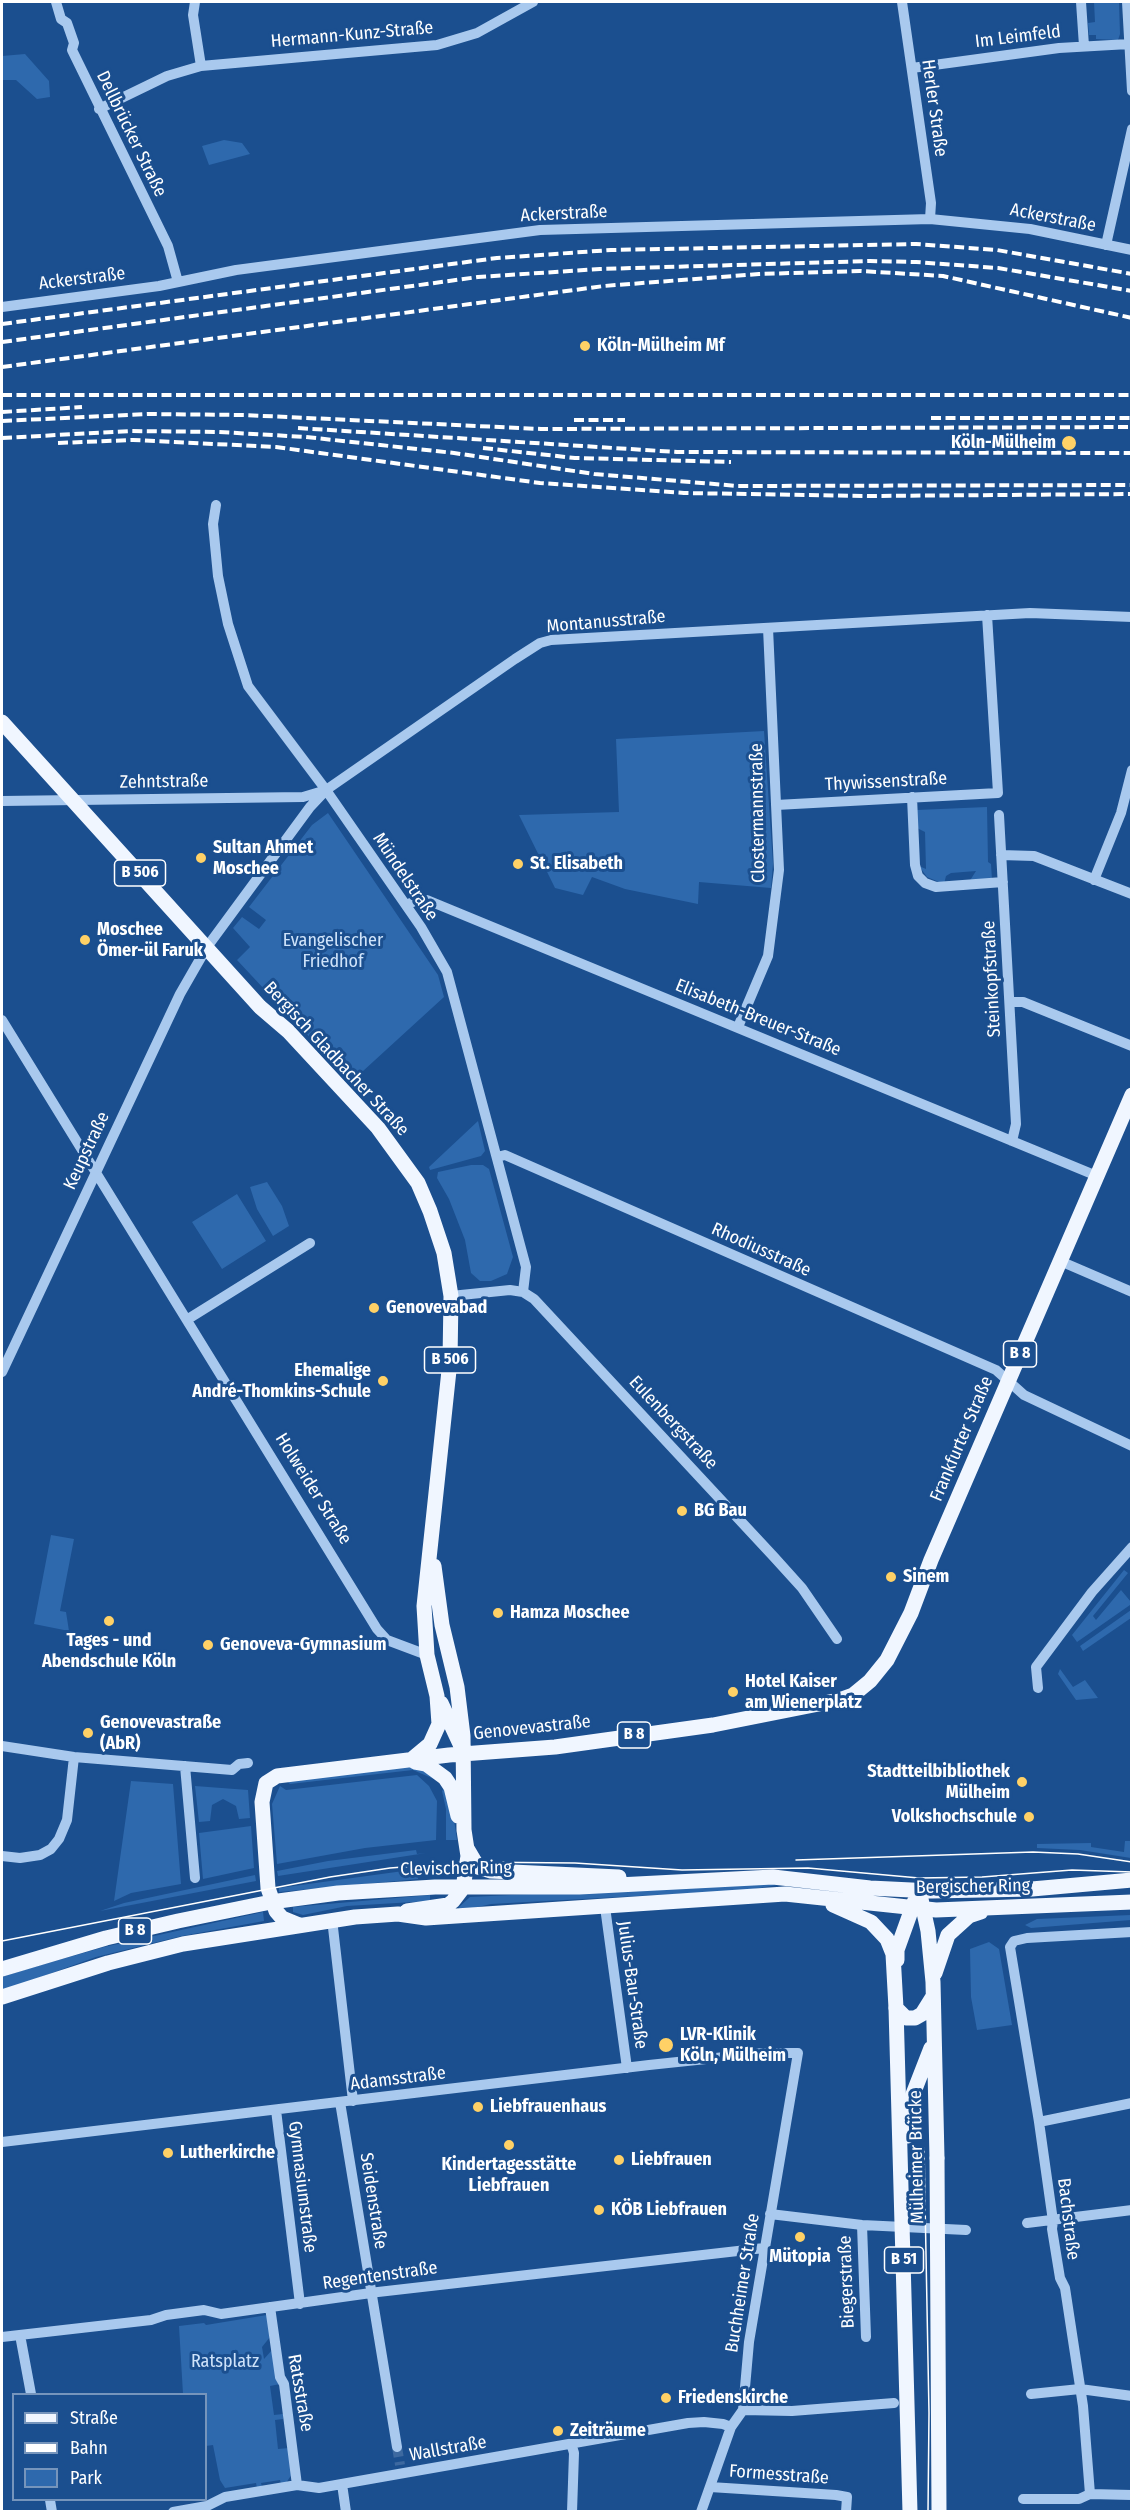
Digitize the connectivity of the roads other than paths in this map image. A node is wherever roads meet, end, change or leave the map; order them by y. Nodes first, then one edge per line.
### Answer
1 (56, 2) edge
2 (195, 2) edge
3 (533, 2) edge
4 (902, 2) edge
5 (1082, 2) edge
6 (1127, 2) edge
7 (1129, 44) junction
8 (1084, 46) junction
9 (201, 66) junction
10 (912, 68) junction
11 (1131, 91) edge
12 (99, 109) junction
13 (1131, 129) edge
14 (930, 219) junction
15 (1106, 245) junction
16 (1131, 250) edge
17 (178, 282) junction
18 (2, 307) edge
19 (216, 505) dead end
20 (987, 615) junction
21 (1131, 617) edge
22 (768, 628) junction
23 (2, 722) edge
24 (1131, 770) edge
25 (326, 790) junction
26 (912, 797) junction
27 (74, 800) junction
28 (2, 801) edge
29 (776, 805) junction
30 (999, 815) dead end
31 (1001, 855) junction
32 (1094, 880) junction
33 (1003, 882) junction
34 (1131, 894) edge
35 (406, 905) junction
36 (207, 947) junction
37 (1011, 1002) junction
38 (2, 1020) edge
39 (738, 1027) junction
40 (1131, 1046) edge
41 (1131, 1095) edge
42 (1012, 1141) junction
43 (496, 1157) junction
44 (96, 1172) junction
45 (1097, 1176) junction
46 (310, 1243) dead end
47 (1060, 1261) junction
48 (523, 1292) junction
49 (1131, 1292) edge
50 (451, 1296) junction
51 (188, 1319) junction
52 (2, 1372) edge
53 (1008, 1382) junction
54 (1131, 1446) edge
55 (430, 1541) junction
56 (1131, 1547) edge
57 (837, 1639) dead end
58 (427, 1655) junction
59 (1038, 1688) dead end
60 (859, 1691) joint
61 (437, 1696) junction
62 (2, 1746) edge
63 (465, 1754) junction
64 (74, 1757) junction
65 (410, 1761) junction
66 (248, 1763) dead end
67 (185, 1766) junction
68 (464, 1830) junction
69 (468, 1850) junction
70 (2, 1856) edge
71 (195, 1878) dead end
72 (1131, 1880) edge
73 (682, 1881) junction
74 (463, 1888) junction
75 (919, 1890) junction
76 (816, 1898) junction
77 (272, 1902) junction
78 (1131, 1902) edge
79 (605, 1907) junction
80 (918, 1908) junction
81 (988, 1909) junction
82 (398, 1914) junction
83 (332, 1919) junction
84 (299, 1925) junction
85 (1131, 1932) edge
86 (2, 1969) edge
87 (933, 1989) junction
88 (2, 1997) edge
89 (896, 2008) junction
90 (933, 2042) junction
91 (798, 2053) joint
92 (627, 2068) junction
93 (353, 2101) junction
94 (340, 2102) junction
95 (1131, 2103) edge
96 (276, 2110) junction
97 (1039, 2122) junction
98 (2, 2142) edge
99 (1131, 2210) edge
100 (770, 2214) junction
101 (1053, 2221) junction
102 (1027, 2223) dead end
103 (862, 2225) junction
104 (966, 2230) dead end
105 (764, 2248) junction
106 (372, 2294) junction
107 (300, 2304) junction
108 (270, 2307) junction
109 (20, 2335) junction
110 (2, 2337) edge
111 (866, 2337) dead end
112 (1080, 2389) junction
113 (31, 2393) edge
114 (1031, 2394) dead end
115 (1131, 2396) edge
116 (894, 2403) dead end
117 (743, 2410) junction
118 (730, 2427) junction
119 (571, 2443) junction
120 (397, 2447) tunnel mouth
121 (342, 2484) junction
122 (297, 2485) junction
123 (710, 2487) junction
124 (1090, 2494) junction
125 (1131, 2495) edge
126 (1023, 2499) dead end
127 (173, 2511) edge
128 (346, 2511) edge
129 (572, 2511) edge
130 (701, 2511) edge
131 (846, 2511) edge
132 (910, 2511) edge
133 (915, 2511) edge
134 (939, 2511) edge

1 - 12 street, Dellbrücker Straße
2 - 9 street
3 - 9 street, Hermann-Kunz-Straße
4 - 10 street, Herler Straße
5 - 8 street
6 - 7 street
7 - 8 street, Im Leimfeld
7 - 11 street
8 - 10 street, Im Leimfeld
9 - 12 street, Hermann-Kunz-Straße
10 - 14 street, Herler Straße
12 - 17 street, Dellbrücker Straße
13 - 15 street
14 - 15 street, Ackerstraße
14 - 17 street, Ackerstraße
15 - 16 street, Ackerstraße
17 - 18 street, Ackerstraße
19 - 25 street, Mündelstraße
20 - 21 street, Montanusstraße
20 - 22 street, Montanusstraße
20 - 26 street, Thywissenstraße
22 - 25 street, Montanusstraße
22 - 29 street, Clostermannstraße
23 - 27 main road, Bergisch Gladbacher Straße / B 506
24 - 32 street
25 - 27 street, Zehntstraße
25 - 35 street, Mündelstraße
25 - 36 street, Montanusstraße
26 - 29 street, Thywissenstraße
26 - 33 street
27 - 28 street, Zehntstraße
27 - 36 main road, Bergisch Gladbacher Straße / B 506
29 - 39 street, Clostermannstraße
30 - 31 street, Steinkopfstraße
31 - 32 street
31 - 33 street, Steinkopfstraße
32 - 34 street
33 - 37 street, Steinkopfstraße
35 - 39 street, Elisabeth-Breuer-Straße
35 - 43 street, Mündelstraße
36 - 44 street, Keupstraße
36 - 50 main road, Bergisch Gladbacher Straße / B 506
37 - 40 street
37 - 42 street, Steinkopfstraße
38 - 44 street, Holweider Straße
39 - 42 street, Elisabeth-Breuer-Straße
41 - 45 main road, Frankfurter Straße / B 8
42 - 45 street, Elisabeth-Breuer-Straße
43 - 48 street, Mündelstraße
43 - 53 street, Rhodiusstraße
44 - 51 street, Holweider Straße
44 - 52 street, Keupstraße
45 - 47 main road, Frankfurter Straße / B 8
46 - 51 street
47 - 49 street
47 - 53 main road, Frankfurter Straße / B 8
48 - 50 street
48 - 57 street, Eulenbergstraße
50 - 55 main road, Bergisch Gladbacher Straße / B 506
51 - 58 street, Holweider Straße
53 - 54 street, Rhodiusstraße
53 - 60 main road, Frankfurter Straße / B 8
55 - 58 main road, Bergisch Gladbacher Straße / B 506
55 - 63 main road, Bergisch Gladbacher Straße / B 506
56 - 59 street
58 - 61 main road, Bergisch Gladbacher Straße / B 506
60 - 63 main road, Genovevastraße / B 8
61 - 63 main road
61 - 65 main road, Bergisch Gladbacher Straße / B 506
62 - 64 street
63 - 65 main road, Genovevastraße / B 8
63 - 68 main road, Bergisch Gladbacher Straße
64 - 67 street
64 - 70 street
65 - 68 main road
65 - 77 main road, Genovevastraße / B 8
66 - 67 street
67 - 71 street
68 - 69 main road, Bergisch Gladbacher Straße
69 - 73 main road
69 - 74 main road, Bergisch Gladbacher Straße
72 - 75 main road, Bergischer Ring
73 - 74 main road, Clevischer Ring
73 - 75 main road, Clevischer Ring
74 - 77 main road, Clevischer Ring
74 - 82 main road
75 - 80 main road, B 51
76 - 79 main road
76 - 80 main road, Bergischer Ring
76 - 89 main road, B 51
77 - 84 main road
77 - 86 main road, Clevischer Ring / B 8
78 - 81 main road, Bergischer Ring
79 - 82 main road
79 - 92 street, Julius-Bau-Straße
80 - 81 main road, Bergischer Ring
80 - 87 main road, B 51
80 - 89 main road, B 51
81 - 87 main road
82 - 83 main road
83 - 84 main road
83 - 93 street
84 - 88 main road, B 8
85 - 97 street, Bachstraße
87 - 89 main road
87 - 90 main road, Mülheimer Brücke / B 51
89 - 132 main road, Mülheimer Brücke / B 51, bridge
90 - 133 main road, Mülheimer Brücke / B 51
90 - 134 main road, Mülheimer Brücke / B 51, bridge
91 - 92 street, Adamsstraße
91 - 100 street, Buchheimer Straße
92 - 93 street, Adamsstraße
93 - 94 street, Adamsstraße
94 - 96 street, Adamsstraße
94 - 106 street, Seidenstraße
95 - 97 street
96 - 98 street, Adamsstraße
96 - 107 street, Gymnasiumstraße
97 - 101 street, Bachstraße
99 - 101 street
100 - 103 street, Biegerstraße
100 - 105 street, Buchheimer Straße
101 - 102 street
101 - 112 street, Bachstraße
103 - 104 street, Biegerstraße
103 - 111 street, Biegerstraße
105 - 106 street, Regentenstraße
105 - 117 street, Buchheimer Straße
106 - 107 street, Regentenstraße
106 - 120 street, Seidenstraße
107 - 108 street, Regentenstraße
108 - 109 street, Regentenstraße
108 - 122 street, Ratsstraße
109 - 110 street, Regentenstraße
109 - 113 street
112 - 114 street
112 - 115 street
112 - 124 street, Bachstraße
116 - 117 street
117 - 118 street
118 - 119 street, Wallstraße
118 - 123 street
119 - 121 street, Wallstraße
119 - 129 street
121 - 122 street, Wallstraße
121 - 128 street
122 - 127 street, Wallstraße
123 - 130 street
123 - 131 street, Formesstraße
124 - 125 street
124 - 126 street

